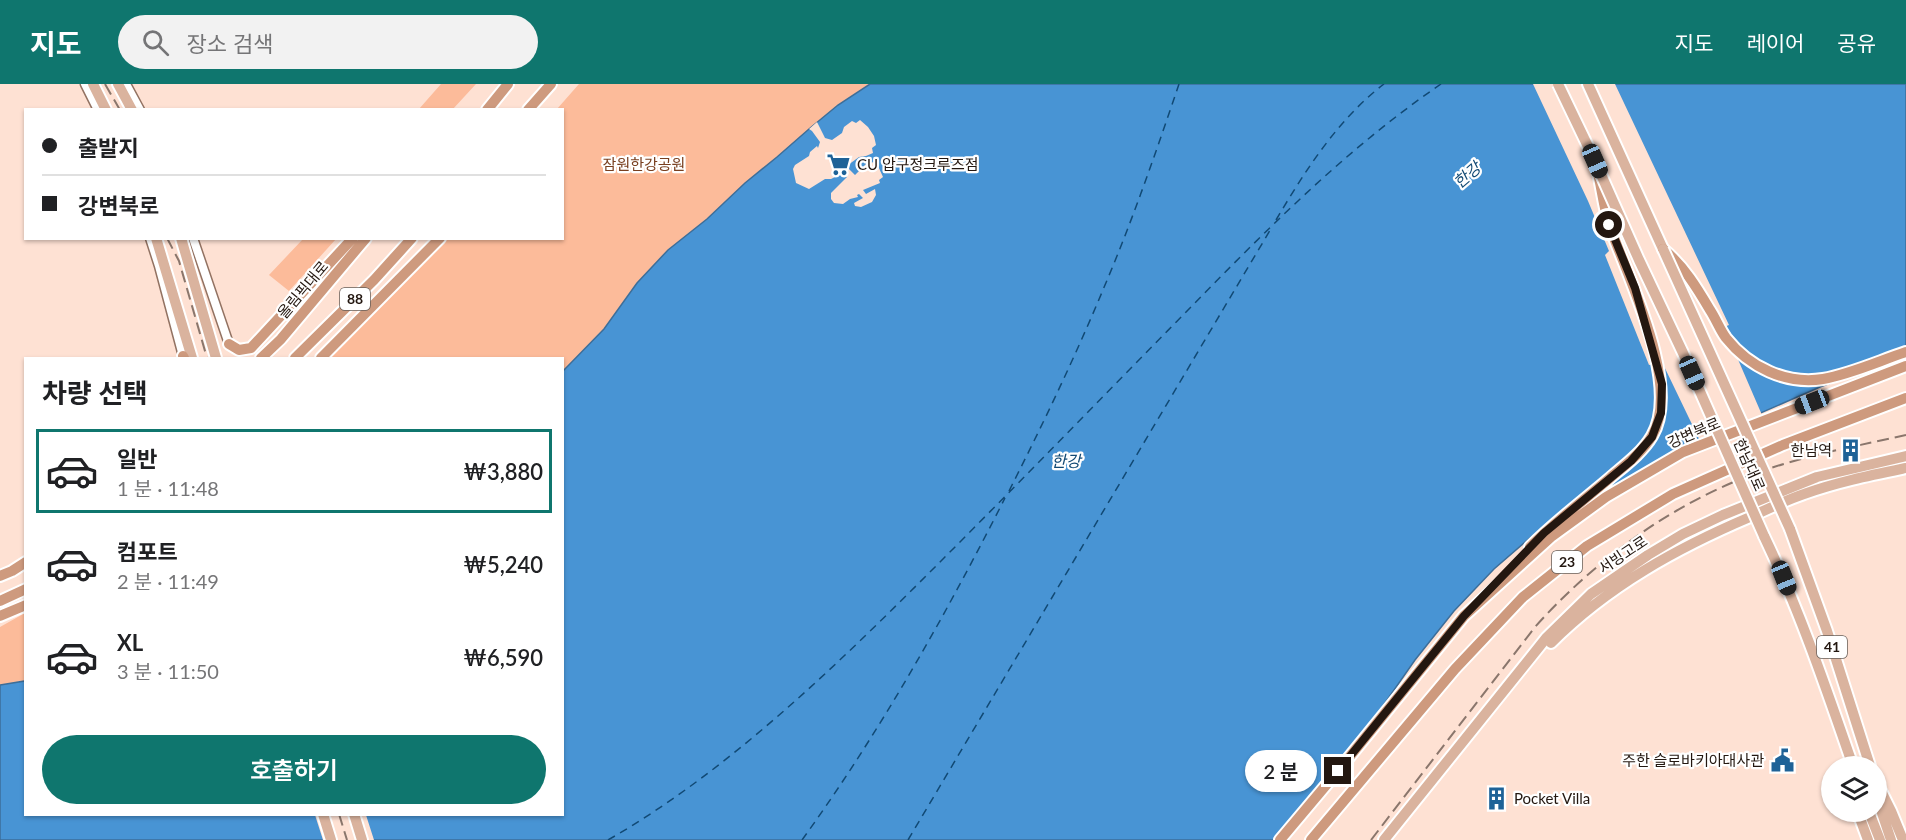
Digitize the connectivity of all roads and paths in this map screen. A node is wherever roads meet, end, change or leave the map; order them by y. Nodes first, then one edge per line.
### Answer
1 (85, 84) edge
2 (93, 84) edge
3 (118, 84) edge
4 (126, 84) edge
5 (508, 84) edge
6 (550, 84) edge
7 (1558, 84) edge
8 (1588, 84) edge
9 (97, 108) edge
10 (105, 108) edge
11 (131, 108) edge
12 (139, 108) edge
13 (489, 108) edge
14 (530, 108) edge
15 (1595, 161) junction
16 (151, 240) edge
17 (157, 240) edge
18 (182, 240) edge
19 (194, 240) edge
20 (351, 240) edge
21 (364, 240) edge
22 (410, 240) edge
23 (438, 240) edge
24 (1663, 249) junction
25 (228, 344) joint
26 (1906, 352) edge
27 (186, 357) edge
28 (186, 357) edge
29 (216, 357) edge
30 (262, 357) edge
31 (296, 357) edge
32 (322, 357) edge
33 (1906, 366) edge
34 (1906, 398) edge
35 (1906, 456) edge
36 (1906, 468) edge
37 (24, 563) edge
38 (0, 576) edge
39 (24, 590) edge
40 (0, 601) edge
41 (24, 606) edge
42 (0, 616) edge
43 (1464, 616) junction
44 (1850, 756) edge
45 (1867, 756) edge
46 (1887, 803) edge
47 (324, 816) edge
48 (355, 816) edge
49 (1861, 822) edge
50 (1873, 822) edge
51 (1885, 822) edge
52 (331, 840) edge
53 (362, 840) edge
54 (1280, 840) edge
55 (1311, 840) edge
56 (1384, 840) edge
57 (1389, 840) edge
58 (1868, 840) edge
59 (1880, 840) edge
60 (1891, 840) edge
61 (1903, 840) edge

1 - 9 street
2 - 10 main road
3 - 11 main road
4 - 12 street
5 - 13 highway
6 - 14 highway
7 - 15 main road, 한남대로 / 41, bridge
8 - 24 main road, 한남대로 / 41
15 - 43 highway, bridge
15 - 44 main road, 한남대로 / 41, bridge
16 - 27 street
17 - 28 main road
18 - 29 main road
19 - 25 street
20 - 25 highway
21 - 30 highway, 올림픽대로 / 88
22 - 31 highway, 88
23 - 32 highway
24 - 26 highway
24 - 45 main road, 한남대로 / 41, bridge
33 - 43 highway, 강변북로 / 23, bridge
34 - 55 highway, 23, bridge
35 - 56 main road, 서빙고로
36 - 57 main road, 서빙고로
37 - 38 highway
39 - 40 highway
41 - 42 highway
43 - 54 highway, 강변북로 / 23
46 - 61 main road
47 - 52 main road
48 - 53 main road
49 - 58 main road
50 - 59 main road
51 - 60 main road

